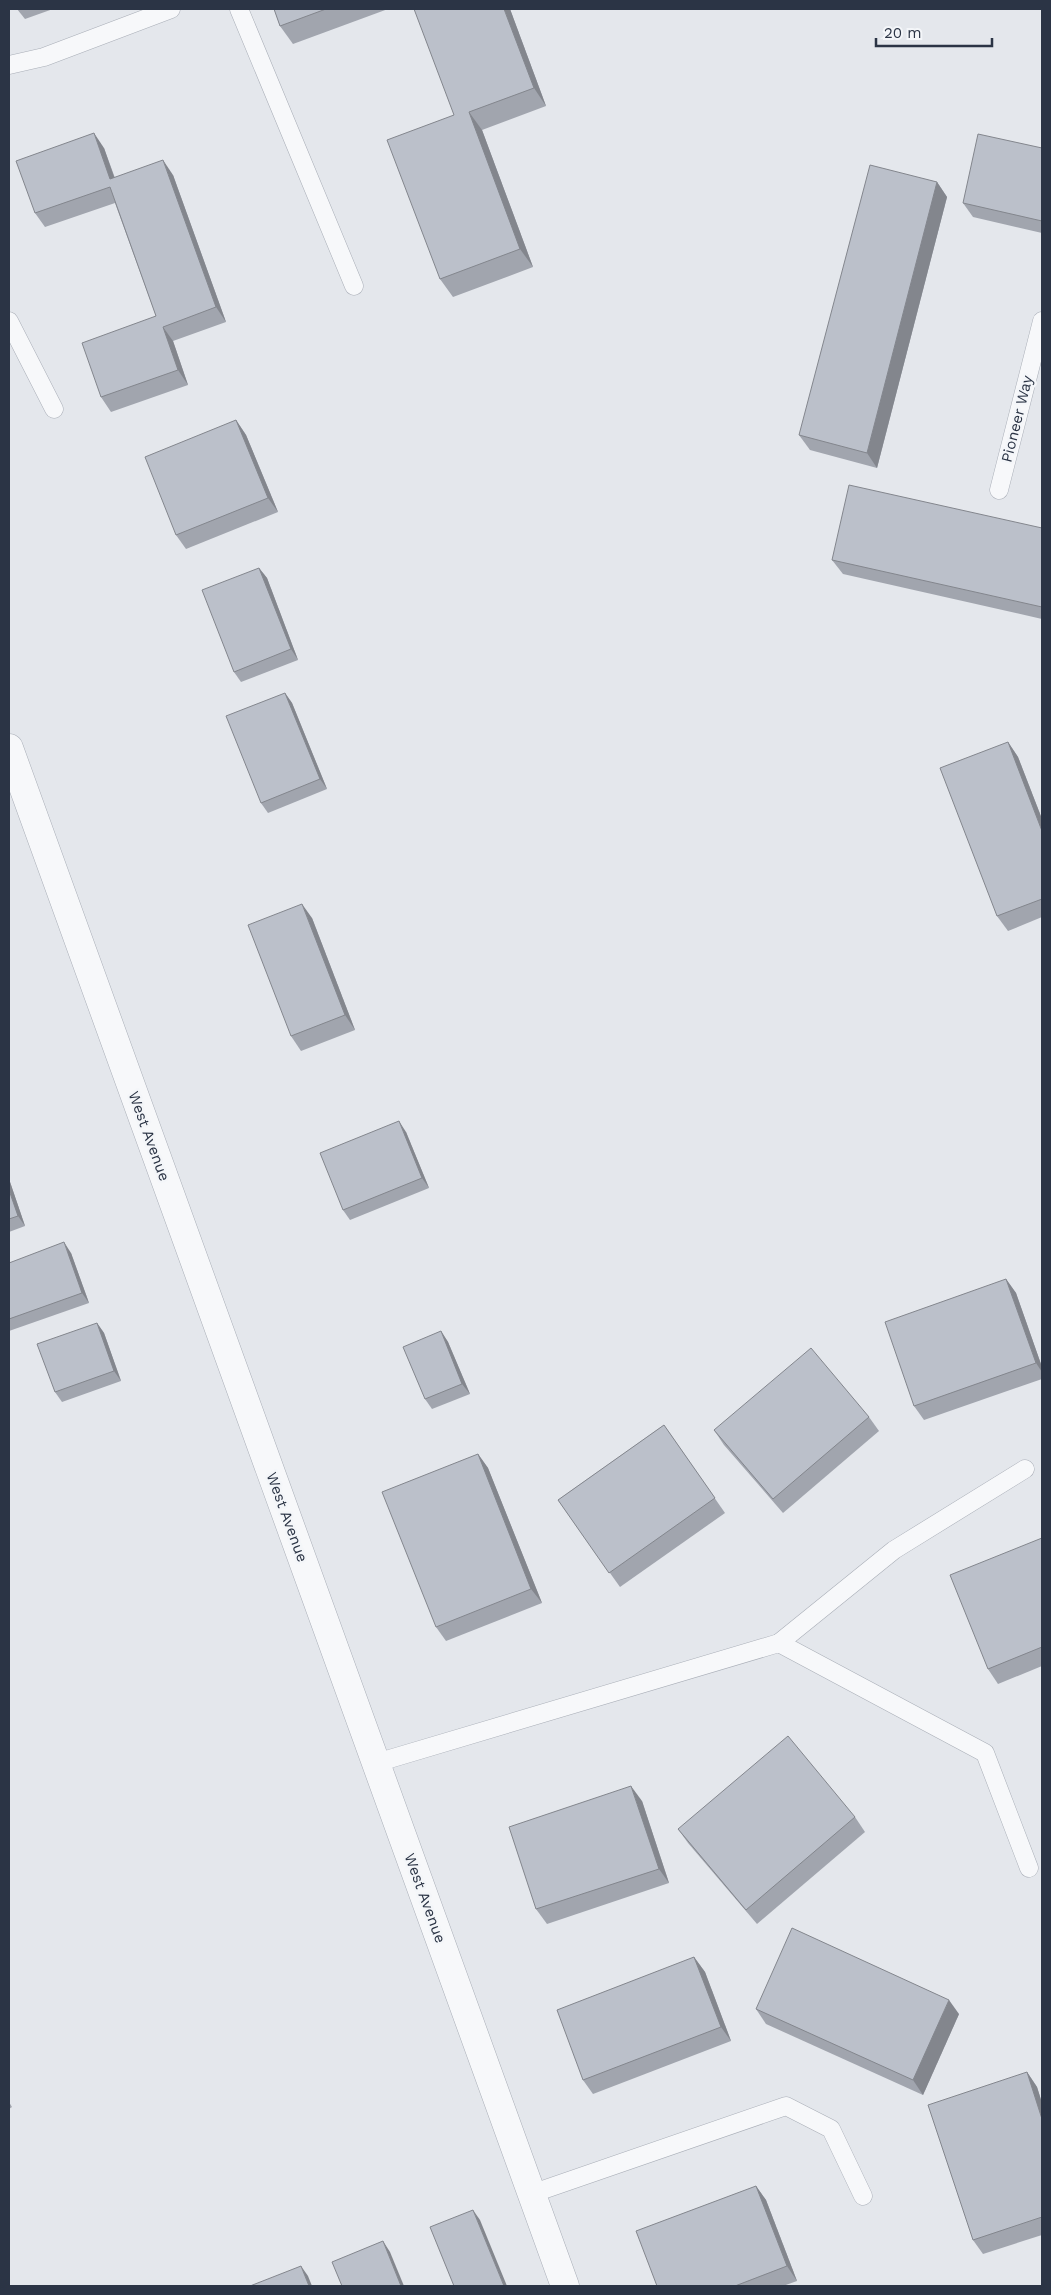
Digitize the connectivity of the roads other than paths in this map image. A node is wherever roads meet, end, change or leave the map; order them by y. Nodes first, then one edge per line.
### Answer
1 (172, 9) edge
2 (239, 9) edge
3 (9, 64) edge
4 (354, 286) dead end
5 (9, 321) edge
6 (1042, 321) edge
7 (54, 410) dead end
8 (999, 490) dead end
9 (9, 748) edge
10 (1025, 1469) dead end
11 (778, 1643) junction
12 (376, 1763) junction
13 (1029, 1868) dead end
14 (531, 2194) junction
15 (864, 2196) dead end
16 (565, 2286) edge

1 - 3 lane
2 - 4 lane
5 - 7 lane
6 - 8 lane, Pioneer Way
9 - 12 street, West Avenue
10 - 11 lane
11 - 12 lane
11 - 13 lane
12 - 14 street, West Avenue
14 - 15 lane
14 - 16 street, West Avenue

